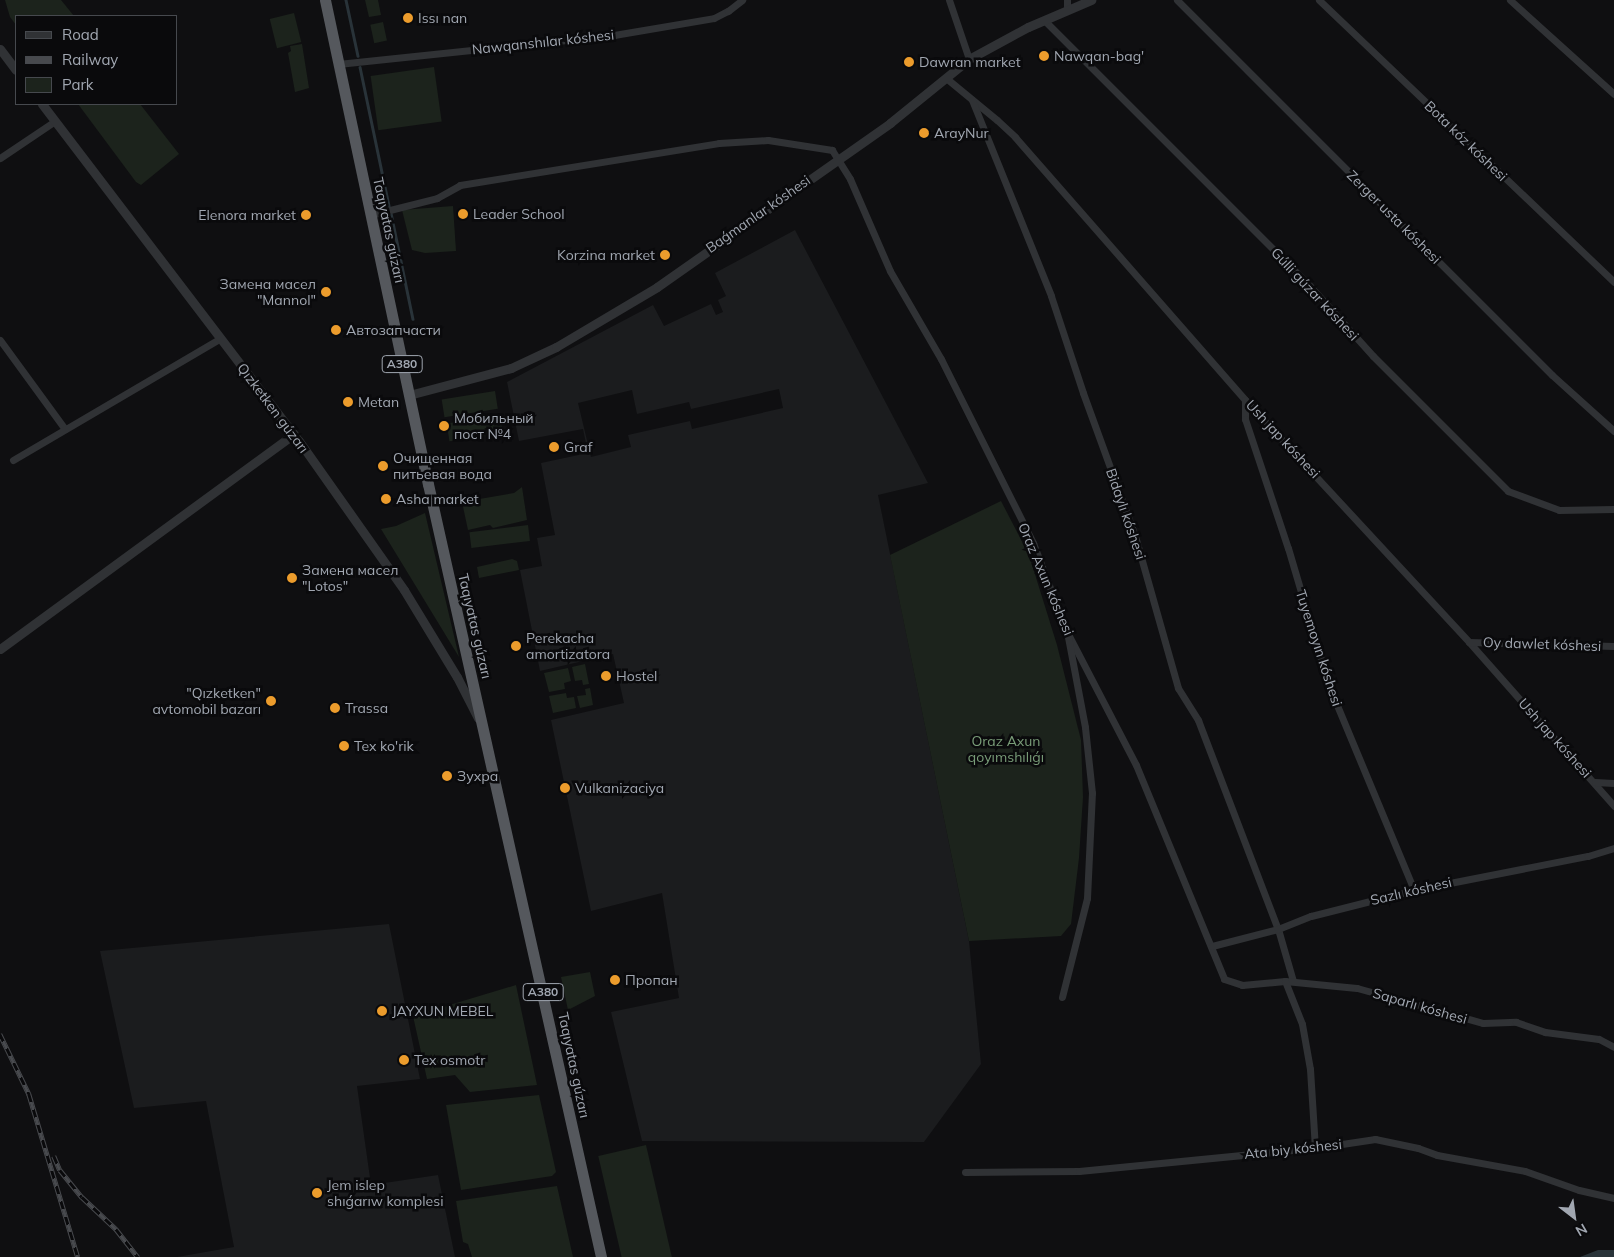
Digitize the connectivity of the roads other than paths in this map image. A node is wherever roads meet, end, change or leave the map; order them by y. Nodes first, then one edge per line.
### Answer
1 (325, 0) edge
2 (742, 0) edge
3 (950, 0) edge
4 (1091, 0) edge
5 (1177, 0) edge
6 (1319, 0) edge
7 (1510, 0) edge
8 (1067, 4) edge
9 (1044, 20) junction
10 (0, 49) edge
11 (969, 59) junction
12 (338, 64) junction
13 (15, 69) edge
14 (946, 78) junction
15 (1614, 94) edge
16 (972, 100) junction
17 (43, 105) edge
18 (55, 122) junction
19 (0, 158) edge
20 (837, 159) junction
21 (370, 215) junction
22 (1614, 282) edge
23 (221, 338) junction
24 (0, 340) edge
25 (409, 396) junction
26 (1245, 400) junction
27 (65, 429) junction
28 (1614, 431) edge
29 (294, 434) junction
30 (13, 460) dead end
31 (1614, 509) edge
32 (1066, 630) junction
33 (1469, 642) junction
34 (1614, 646) edge
35 (0, 650) edge
36 (482, 728) junction
37 (1594, 782) junction
38 (1614, 783) edge
39 (1614, 806) edge
40 (1614, 848) edge
41 (1414, 890) junction
42 (1278, 929) junction
43 (1212, 946) junction
44 (1224, 979) joint
45 (1289, 981) junction
46 (1062, 997) dead end
47 (1614, 1046) edge
48 (1315, 1148) junction
49 (965, 1172) dead end
50 (1614, 1198) edge
51 (601, 1257) edge

1 - 12 highway, Taqıyatas gúzarı / A380
2 - 12 street, Nawqanshılar kóshesi
3 - 11 street
4 - 8 street, Baǵmanlar kóshesi
5 - 28 street, Zerger usta kóshesi
6 - 22 street, Bota kóz kóshesi
7 - 15 street
8 - 9 street, Baǵmanlar kóshesi
9 - 11 street, Baǵmanlar kóshesi
9 - 31 street, Gúlli gúzar kóshesi
10 - 13 street
11 - 14 street, Baǵmanlar kóshesi
12 - 21 highway, Taqıyatas gúzarı / A380
14 - 16 street, Ush jap kóshesi
14 - 20 street, Baǵmanlar kóshesi
16 - 26 street, Ush jap kóshesi
16 - 42 street, Bidaylı kóshesi
17 - 18 street, Qızketken gúzarı
18 - 19 street
18 - 23 street, Qızketken gúzarı
20 - 21 street
20 - 25 street, Baǵmanlar kóshesi
20 - 32 street, Oraz Axun kóshesi
21 - 25 highway, Taqıyatas gúzarı / A380
23 - 27 street
23 - 29 street, Qızketken gúzarı
24 - 27 street
25 - 36 highway, Taqıyatas gúzarı / A380
26 - 33 street, Ush jap kóshesi
26 - 41 street, Tuyemoyın kóshesi
27 - 30 street
29 - 35 street
29 - 36 street, Qızketken gúzarı
32 - 43 street, Oraz Axun kóshesi
32 - 46 street
33 - 34 street, Oy dawlet kóshesi
33 - 37 street, Ush jap kóshesi
36 - 51 highway, Taqıyatas gúzarı / A380
37 - 38 street
37 - 39 street, Ush jap kóshesi
40 - 41 street, Sazlı kóshesi
41 - 42 street, Sazlı kóshesi
42 - 43 street, Sazlı kóshesi
42 - 45 street, Bidaylı kóshesi
43 - 44 street, Oraz Axun kóshesi
44 - 45 street, Saparlı kóshesi
45 - 47 street, Saparlı kóshesi
45 - 48 street, Bidaylı kóshesi
48 - 49 street, Ata biy kóshesi
48 - 50 street, Ata biy kóshesi

